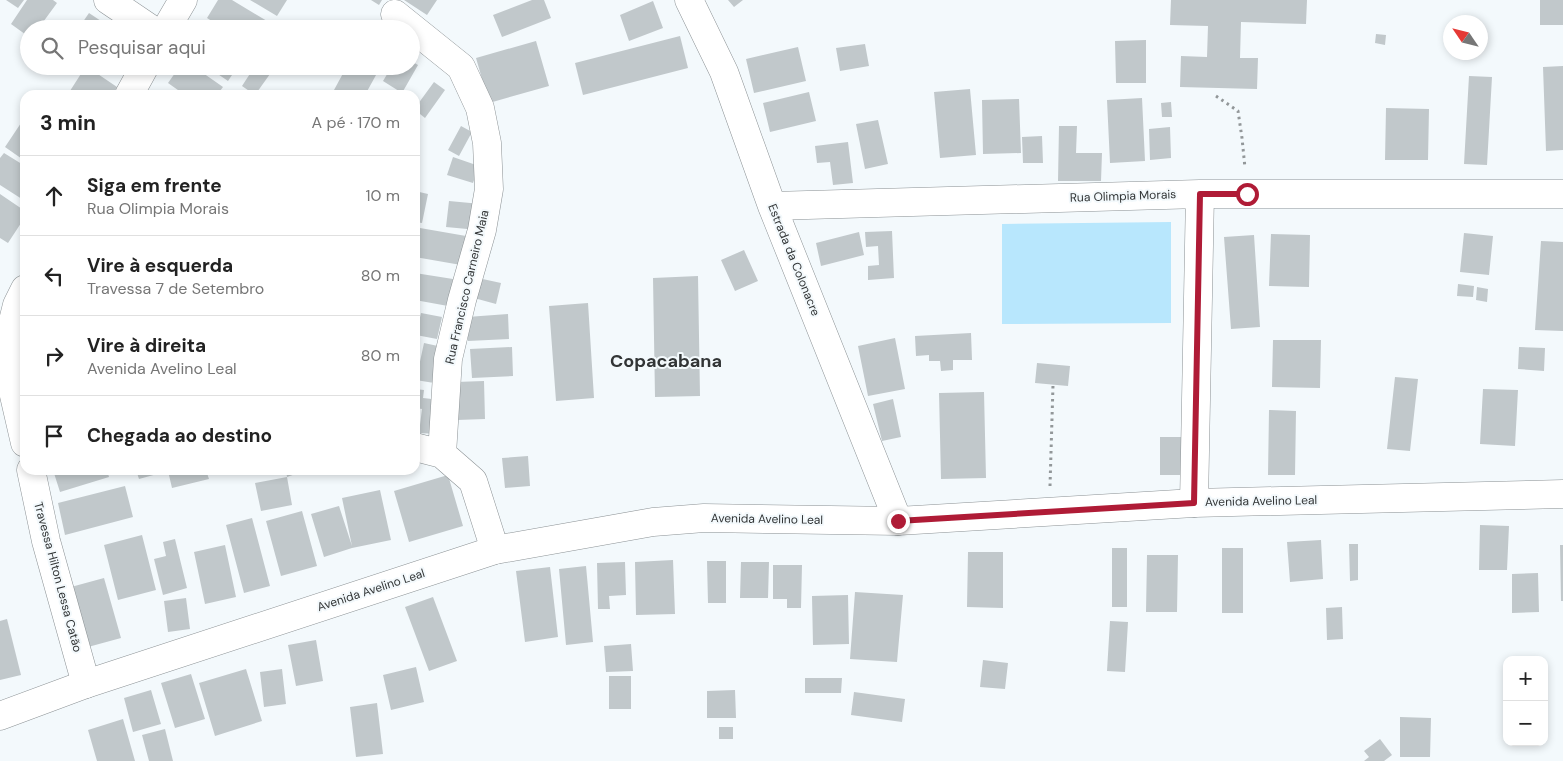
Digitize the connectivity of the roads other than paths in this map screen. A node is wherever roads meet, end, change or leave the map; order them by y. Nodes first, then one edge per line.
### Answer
1 (108, 0) edge
2 (183, 0) edge
3 (689, 0) edge
4 (394, 14) dead end
5 (138, 20) edge
6 (171, 20) edge
7 (402, 20) edge
8 (420, 35) edge
9 (140, 75) edge
10 (132, 90) edge
11 (1200, 194) junction
12 (1563, 194) edge
13 (772, 206) junction
14 (20, 299) edge
15 (20, 421) edge
16 (420, 448) edge
17 (442, 454) junction
18 (32, 475) edge
19 (1563, 494) edge
20 (1194, 503) junction
21 (898, 521) junction
22 (495, 550) junction
23 (86, 684) junction
24 (0, 716) edge

1 - 5 street
2 - 6 street
3 - 13 street, Estrada da Colonacre
4 - 7 street, Rua Francisco Carneiro Maia
8 - 17 street, Rua Francisco Carneiro Maia
9 - 10 street
11 - 12 street, Rua Olimpia Morais
11 - 13 street, Rua Olimpia Morais
11 - 20 street
13 - 21 street, Estrada da Colonacre
14 - 15 street
16 - 17 street
17 - 22 street
18 - 23 street, Travessa Hilton Lessa Catão
19 - 20 street, Avenida Avelino Leal
20 - 21 street, Avenida Avelino Leal
21 - 22 street, Avenida Avelino Leal
22 - 23 street, Avenida Avelino Leal
23 - 24 street, Avenida Avelino Leal

